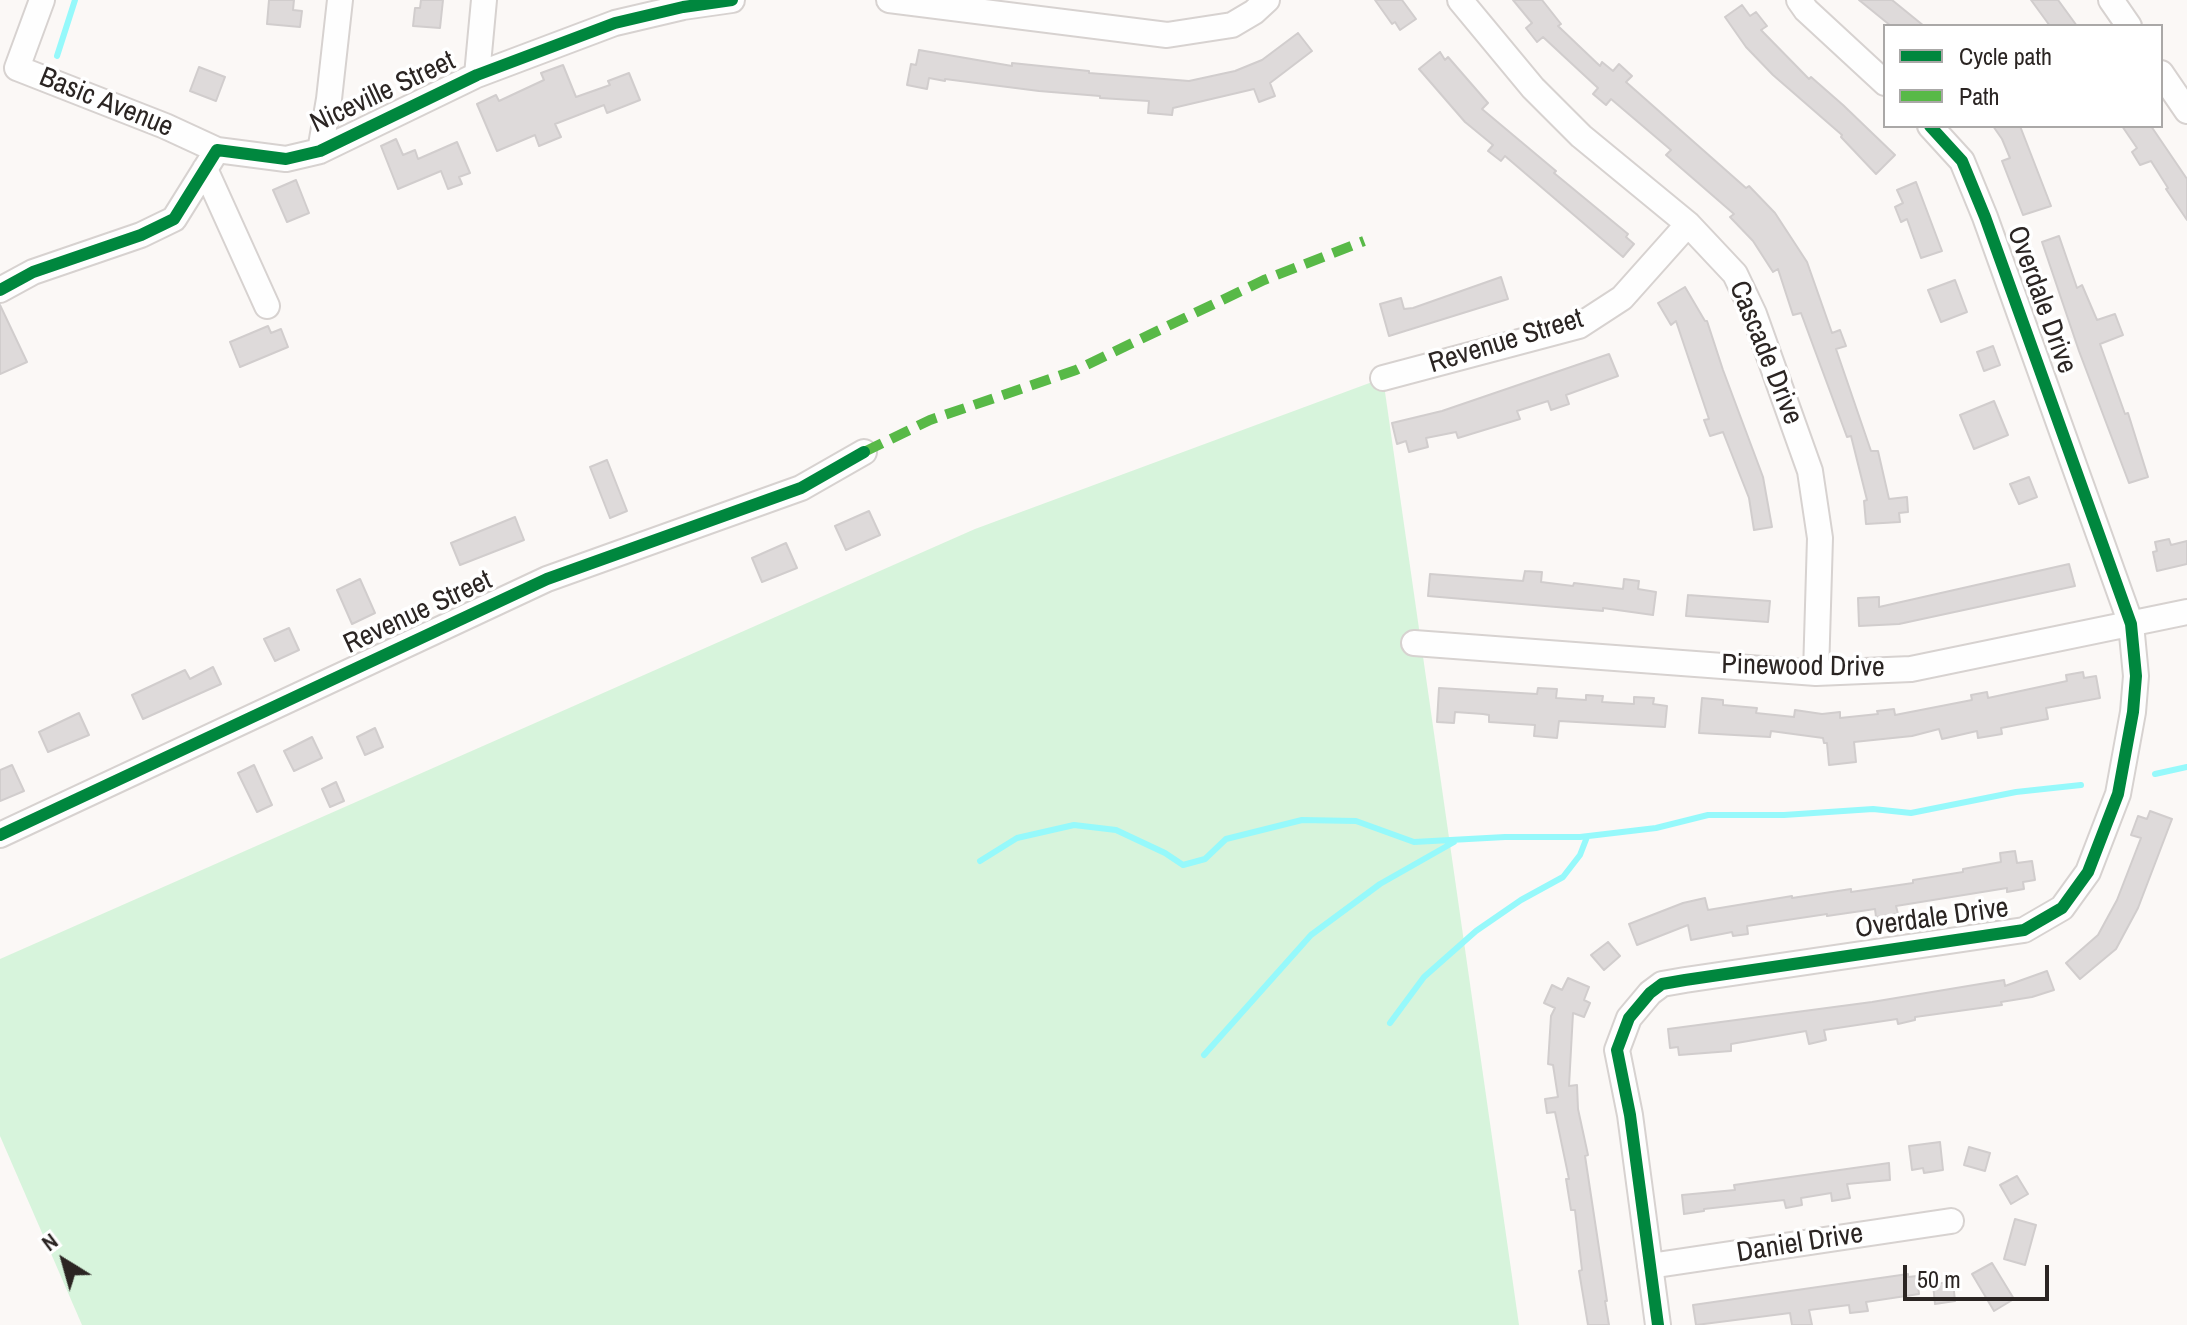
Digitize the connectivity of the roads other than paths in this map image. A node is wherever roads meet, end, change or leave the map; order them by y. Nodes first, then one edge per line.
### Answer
1 (42, 0) edge
2 (340, 0) edge
3 (484, 0) edge
4 (732, 0) edge
5 (889, 0) edge
6 (1267, 0) edge
7 (1460, 0) edge
8 (1799, 0) edge
9 (2111, 0) edge
10 (616, 12) edge
11 (2128, 24) edge
12 (8, 73) edge
13 (477, 75) junction
14 (2163, 76) edge
15 (1883, 81) edge
16 (2187, 111) edge
17 (1932, 128) edge
18 (320, 151) junction
19 (211, 159) junction
20 (1688, 224) junction
21 (0, 290) edge
22 (267, 306) dead end
23 (1383, 378) dead end
24 (864, 452) dead end
25 (2187, 612) edge
26 (2131, 624) junction
27 (1414, 643) dead end
28 (1816, 673) junction
29 (0, 835) edge
30 (1951, 1221) dead end
31 (1650, 1266) junction
32 (1658, 1325) edge

1 - 12 street, Basic Avenue
2 - 18 street
3 - 13 street
4 - 10 street, Niceville Street
5 - 6 street
7 - 20 street, Cascade Drive
8 - 15 street
9 - 11 street
10 - 13 street, Niceville Street
12 - 19 street, Basic Avenue
13 - 18 street, Niceville Street
14 - 16 street
17 - 26 street, Overdale Drive
18 - 19 street, Niceville Street
19 - 21 street
19 - 22 street
20 - 23 street, Revenue Street
20 - 28 street, Cascade Drive
24 - 29 street, Revenue Street
25 - 26 street, Pinewood Drive
26 - 28 street, Pinewood Drive
26 - 31 street, Overdale Drive
27 - 28 street, Pinewood Drive
30 - 31 street, Daniel Drive
31 - 32 street, Overdale Drive

